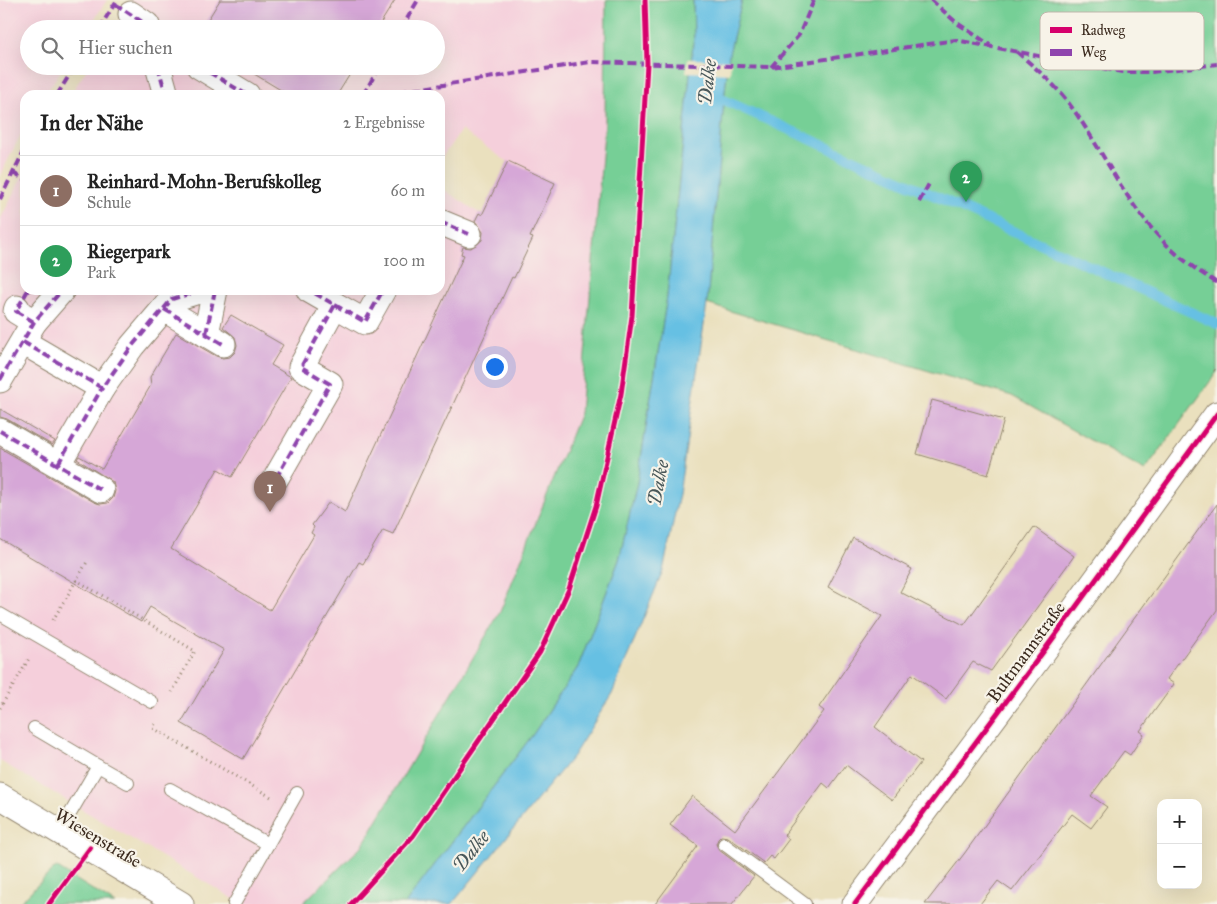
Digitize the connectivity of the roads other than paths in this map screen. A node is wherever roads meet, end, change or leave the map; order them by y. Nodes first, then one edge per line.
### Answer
1 (160, 75) edge
2 (214, 75) edge
3 (165, 90) edge
4 (239, 90) edge
5 (445, 224) edge
6 (469, 234) dead end
7 (57, 295) edge
8 (187, 295) edge
9 (215, 295) edge
10 (317, 295) edge
11 (380, 295) edge
12 (334, 305) junction
13 (164, 309) junction
14 (25, 324) junction
15 (0, 380) edge
16 (102, 388) junction
17 (1217, 414) edge
18 (0, 431) edge
19 (58, 464) junction
20 (276, 478) dead end
21 (101, 490) dead end
22 (0, 614) edge
23 (152, 702) dead end
24 (34, 728) dead end
25 (98, 766) junction
26 (128, 783) dead end
27 (170, 788) dead end
28 (297, 793) dead end
29 (0, 796) edge
30 (60, 831) junction
31 (268, 844) junction
32 (724, 844) dead end
33 (181, 904) edge
34 (234, 904) edge
35 (805, 904) edge
36 (855, 904) edge

1 - 3 street
2 - 4 street
5 - 6 street
7 - 14 street
8 - 13 street
9 - 13 street
10 - 12 street
11 - 12 street
12 - 20 street
13 - 16 street
14 - 15 street
14 - 16 street
16 - 19 street
17 - 36 street, Bultmannstraße
18 - 19 street
19 - 21 street
22 - 23 lane
24 - 25 lane
25 - 26 lane
25 - 30 lane
27 - 31 lane
28 - 31 lane
29 - 30 street, Wiesenstraße
30 - 33 street, Wiesenstraße
31 - 34 lane
32 - 35 lane

